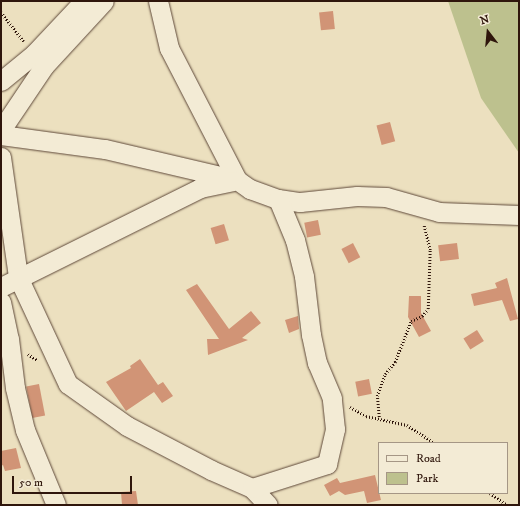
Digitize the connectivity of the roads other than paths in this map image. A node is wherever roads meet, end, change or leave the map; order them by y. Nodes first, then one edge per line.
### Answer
1 (84, 1) edge
2 (104, 1) edge
3 (158, 1) edge
4 (1, 81) edge
5 (1, 130) edge
6 (1, 135) edge
7 (1, 157) edge
8 (237, 180) junction
9 (278, 199) junction
10 (519, 215) edge
11 (18, 277) junction
12 (1, 287) edge
13 (1, 302) edge
14 (252, 488) junction
15 (56, 505) edge
16 (268, 505) edge

1 - 4 street
2 - 5 street
3 - 8 street
6 - 8 street
7 - 11 street
8 - 9 street
8 - 11 street
9 - 10 street
9 - 14 street
11 - 12 street
11 - 14 street
13 - 15 street
14 - 16 street

